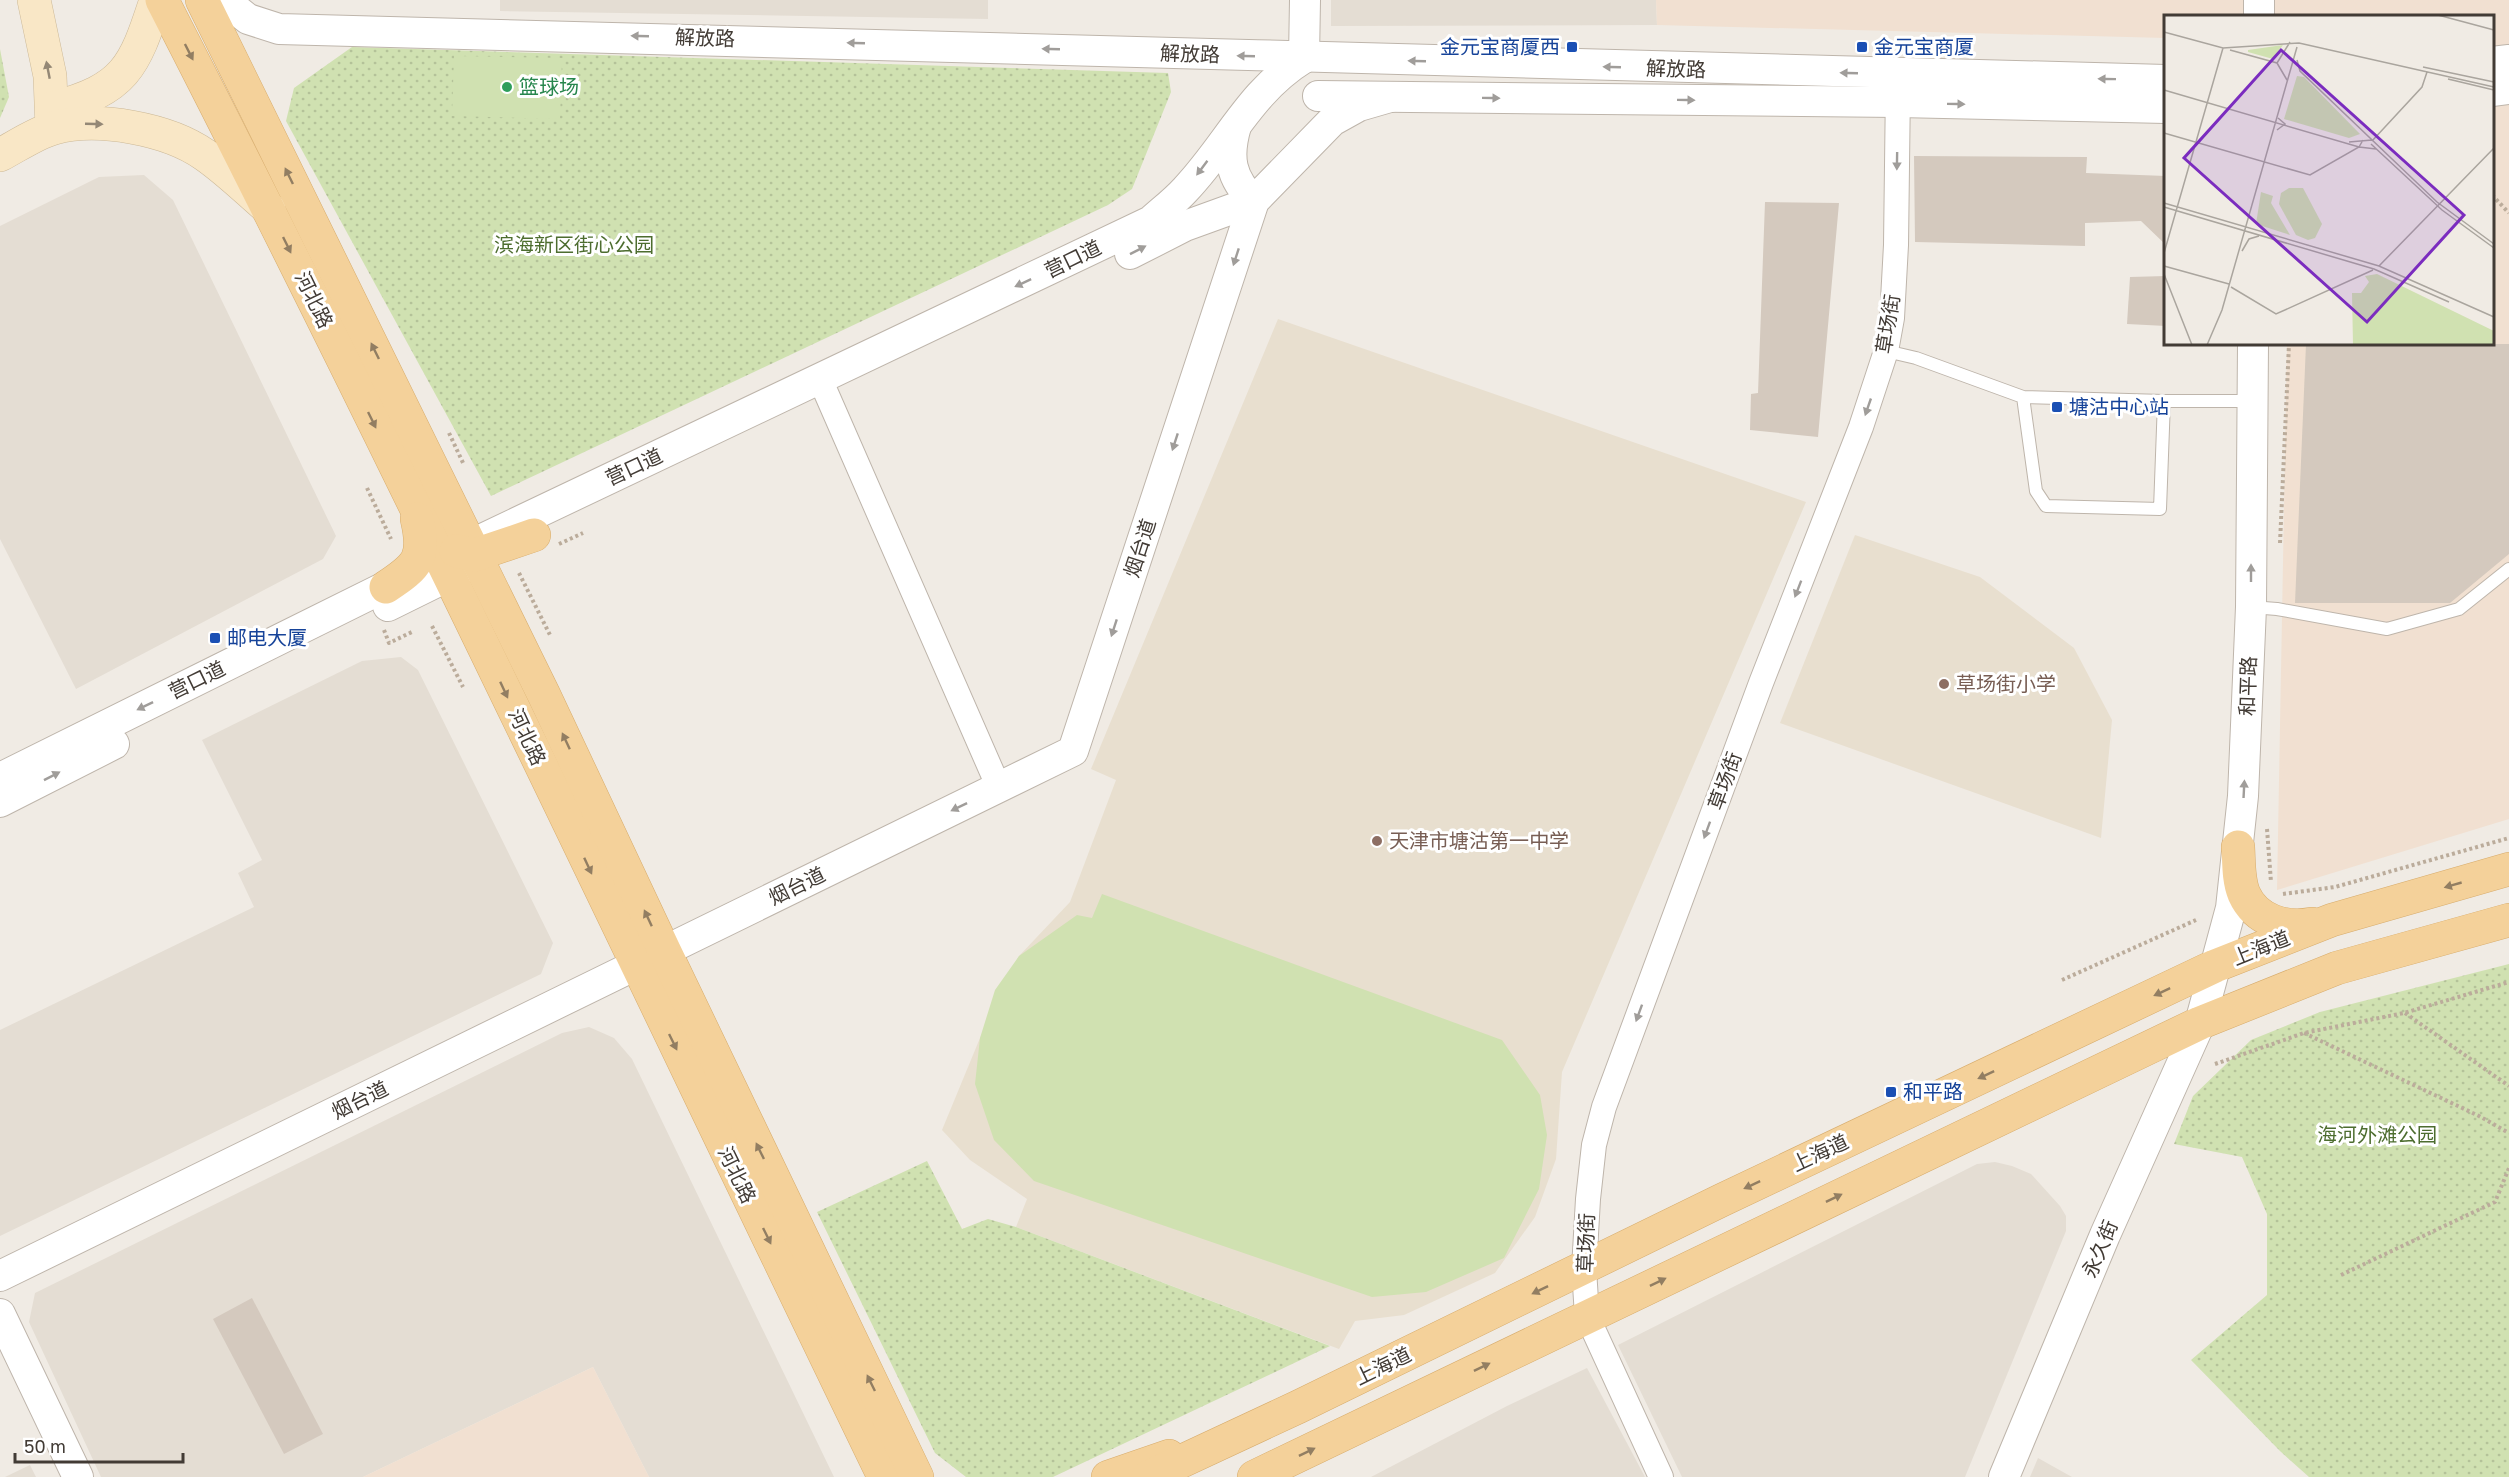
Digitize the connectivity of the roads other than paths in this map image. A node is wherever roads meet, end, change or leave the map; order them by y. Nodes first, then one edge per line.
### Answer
1 (34, 0) edge
2 (156, 0) edge
3 (162, 0) edge
4 (202, 0) edge
5 (224, 0) edge
6 (1305, 0) edge
7 (1304, 58) junction
8 (2509, 60) edge
9 (2494, 62) edge
10 (2164, 80) edge
11 (1898, 88) junction
12 (2509, 89) edge
13 (2494, 91) edge
14 (1318, 96) junction
15 (1390, 97) junction
16 (2164, 108) edge
17 (53, 118) junction
18 (1238, 121) junction
19 (0, 155) edge
20 (1290, 165) junction
21 (1254, 201) junction
22 (270, 210) junction
23 (2253, 345) edge
24 (1886, 351) junction
25 (824, 388) junction
26 (2023, 397) junction
27 (2164, 400) junction
28 (2252, 401) junction
29 (438, 479) junction
30 (410, 497) junction
31 (530, 527) junction
32 (462, 558) junction
33 (2509, 569) edge
34 (389, 595) junction
35 (2251, 607) junction
36 (512, 630) junction
37 (0, 778) edge
38 (999, 788) junction
39 (0, 802) edge
40 (2238, 847) junction
41 (2509, 869) edge
42 (2332, 920) junction
43 (2509, 920) edge
44 (650, 958) junction
45 (2215, 966) junction
46 (2200, 1023) junction
47 (1584, 1269) junction
48 (0, 1276) edge
49 (0, 1314) edge
50 (1587, 1316) junction
51 (0, 1349) edge
52 (896, 1436) junction
53 (1228, 1440) junction
54 (62, 1477) edge
55 (78, 1477) edge
56 (884, 1477) edge
57 (911, 1477) edge
58 (917, 1477) edge
59 (928, 1477) edge
60 (1108, 1477) edge
61 (1148, 1477) edge
62 (1254, 1477) edge
63 (1661, 1477) edge
64 (2004, 1477) edge

17 -> 1 main road
2 - 17 main road
3 -> 22 main road, 河北路
29 -> 4 main road, 河北路
7 -> 5 street, 解放路
6 - 7 street
11 -> 7 street, 解放路
7 - 14 street
7 - 18 street, 营口道
8 - 9 street
10 -> 11 street, 解放路
15 -> 11 street, 解放路
11 -> 16 street, 解放路
11 -> 24 street, 草场街
12 - 13 street
14 - 15 street, 解放路
14 - 20 street
15 - 20 street
17 - 19 main road
17 -> 22 main road
18 - 21 street
18 -> 25 street, 营口道
20 - 21 street
25 -> 21 street, 营口道
21 -> 38 street, 烟台道
22 -> 30 main road, 河北路
23 - 28 street, 和平路
24 - 26 lane
24 -> 47 street, 草场街
25 - 31 street, 营口道
25 - 38 street
26 - 27 lane
26 - 27 lane
27 - 28 lane
35 -> 28 street, 和平路
29 - 31 street, 营口道
29 - 32 main road, 河北路
30 - 32 main road, 河北路
30 - 34 main road
31 - 32 main road
31 - 36 main road
32 - 34 street, 营口道
32 - 36 main road, 河北路
32 -> 44 main road, 河北路
33 - 35 lane
34 -> 37 street, 营口道
39 -> 34 street, 营口道
40 -> 35 street, 和平路
44 -> 36 main road, 河北路
38 -> 44 street, 烟台道
40 - 42 main road
40 - 45 street, 和平路
41 -> 42 main road, 上海道
42 - 45 main road, 上海道
43 - 46 main road
44 - 48 street, 烟台道
52 -> 44 main road, 河北路
44 -> 56 main road, 河北路
45 - 46 street, 和平路
45 -> 47 main road, 上海道
50 -> 46 main road
46 - 64 street, 永久街
47 - 50 street, 草场街
47 -> 53 main road, 上海道
49 - 55 street
62 -> 50 main road
50 - 63 street, 草场街
51 - 54 street
52 - 57 main road
52 - 58 main road, 河北路
52 - 59 main road
53 - 60 main road
53 - 61 main road, 上海道

